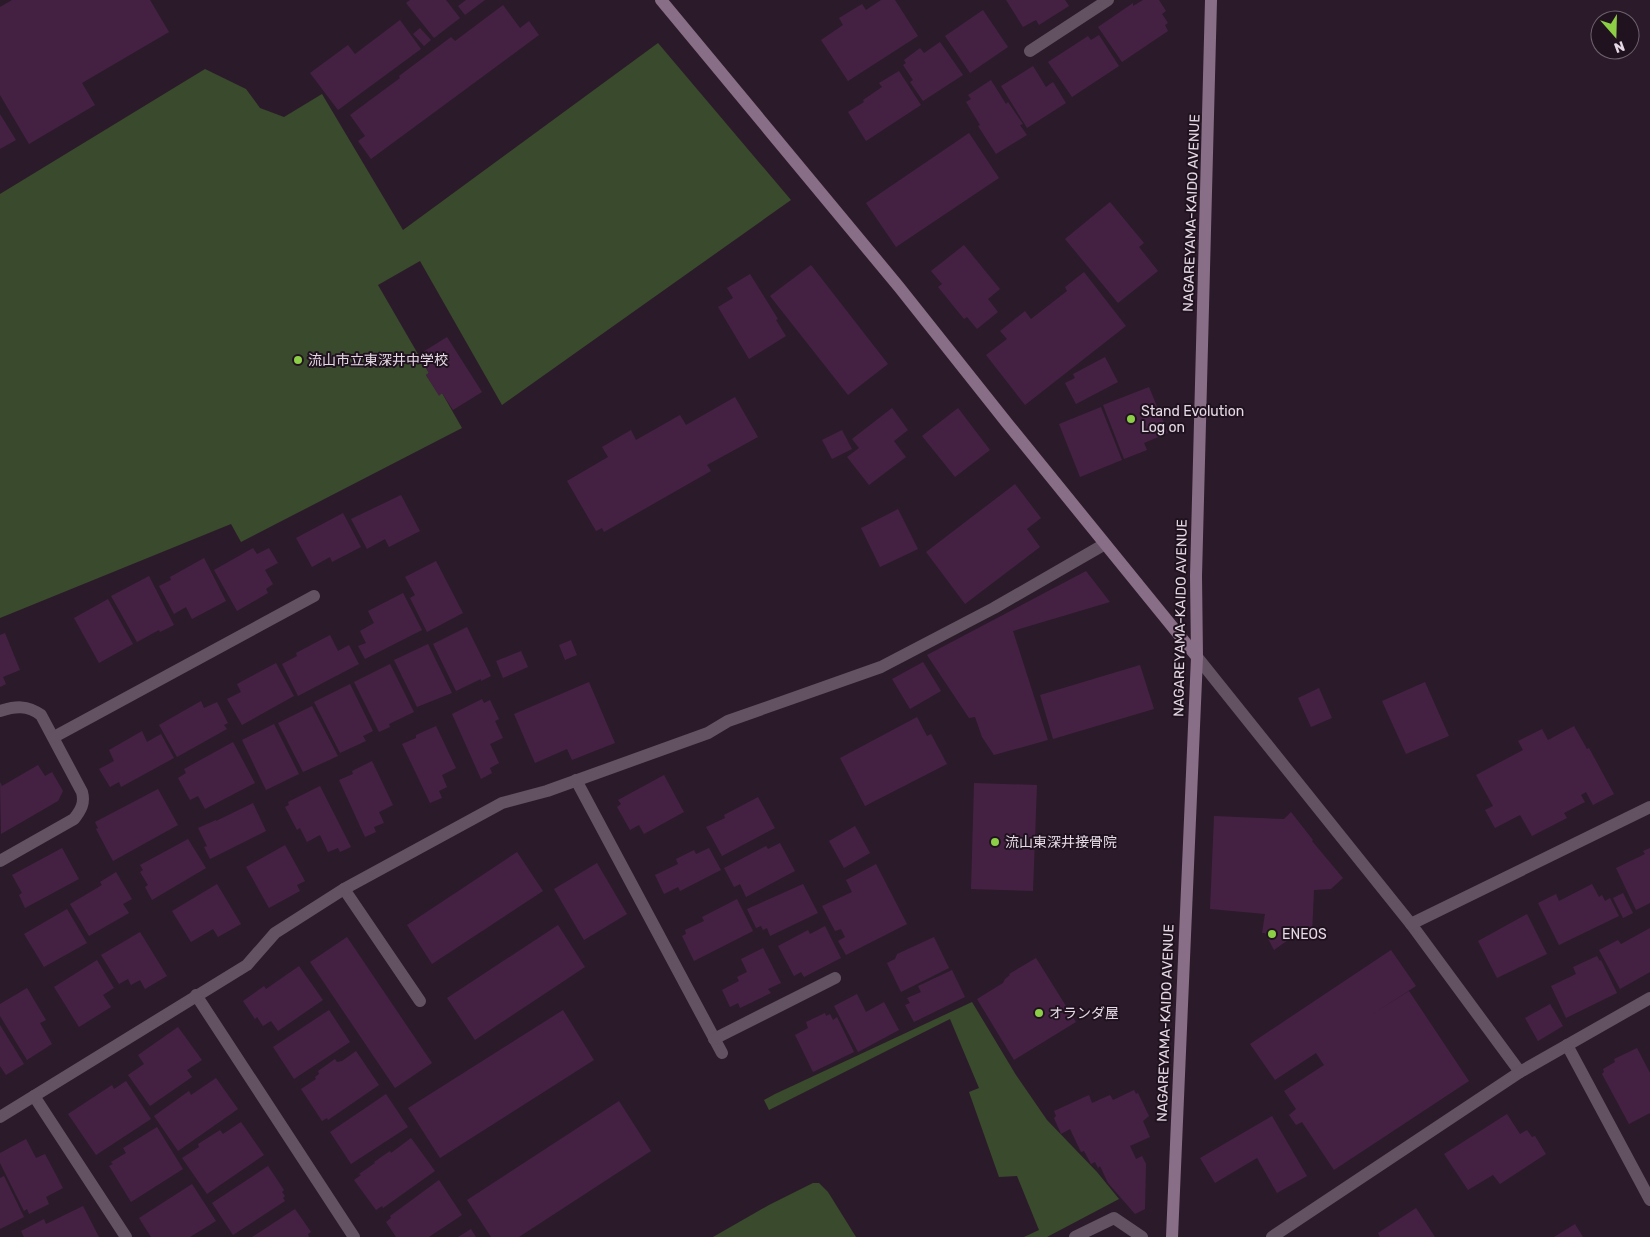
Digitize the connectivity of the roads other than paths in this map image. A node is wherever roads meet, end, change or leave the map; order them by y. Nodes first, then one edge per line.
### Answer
1 (661, 0) edge
2 (1108, 0) edge
3 (1211, 0) edge
4 (1030, 51) dead end
5 (1105, 544) junction
6 (314, 596) dead end
7 (1196, 658) junction
8 (0, 711) edge
9 (54, 738) junction
10 (576, 780) junction
11 (1650, 807) edge
12 (0, 861) edge
13 (344, 889) junction
14 (1411, 924) junction
15 (835, 978) dead end
16 (196, 995) junction
17 (1650, 998) edge
18 (420, 1001) dead end
19 (714, 1039) junction
20 (1567, 1046) junction
21 (722, 1053) dead end
22 (1520, 1072) junction
23 (34, 1096) junction
24 (0, 1117) edge
25 (1650, 1200) edge
26 (126, 1237) edge
27 (354, 1237) edge
28 (1075, 1237) edge
29 (1142, 1237) edge
30 (1172, 1237) edge
31 (1272, 1237) edge

1 - 5 street
2 - 4 street
3 - 7 street, NAGAREYAMA-KAIDO AVENUE
5 - 7 street
5 - 10 street
6 - 9 street
7 - 14 street
7 - 30 street, NAGAREYAMA-KAIDO AVENUE
8 - 9 street
9 - 12 street
10 - 13 street
10 - 19 street
11 - 14 street
13 - 16 street
13 - 18 street
14 - 22 street
15 - 19 street
16 - 23 street
16 - 27 street
17 - 20 street
19 - 21 street
20 - 22 street
20 - 25 street
22 - 31 street
23 - 24 street
23 - 26 street
28 - 29 street

